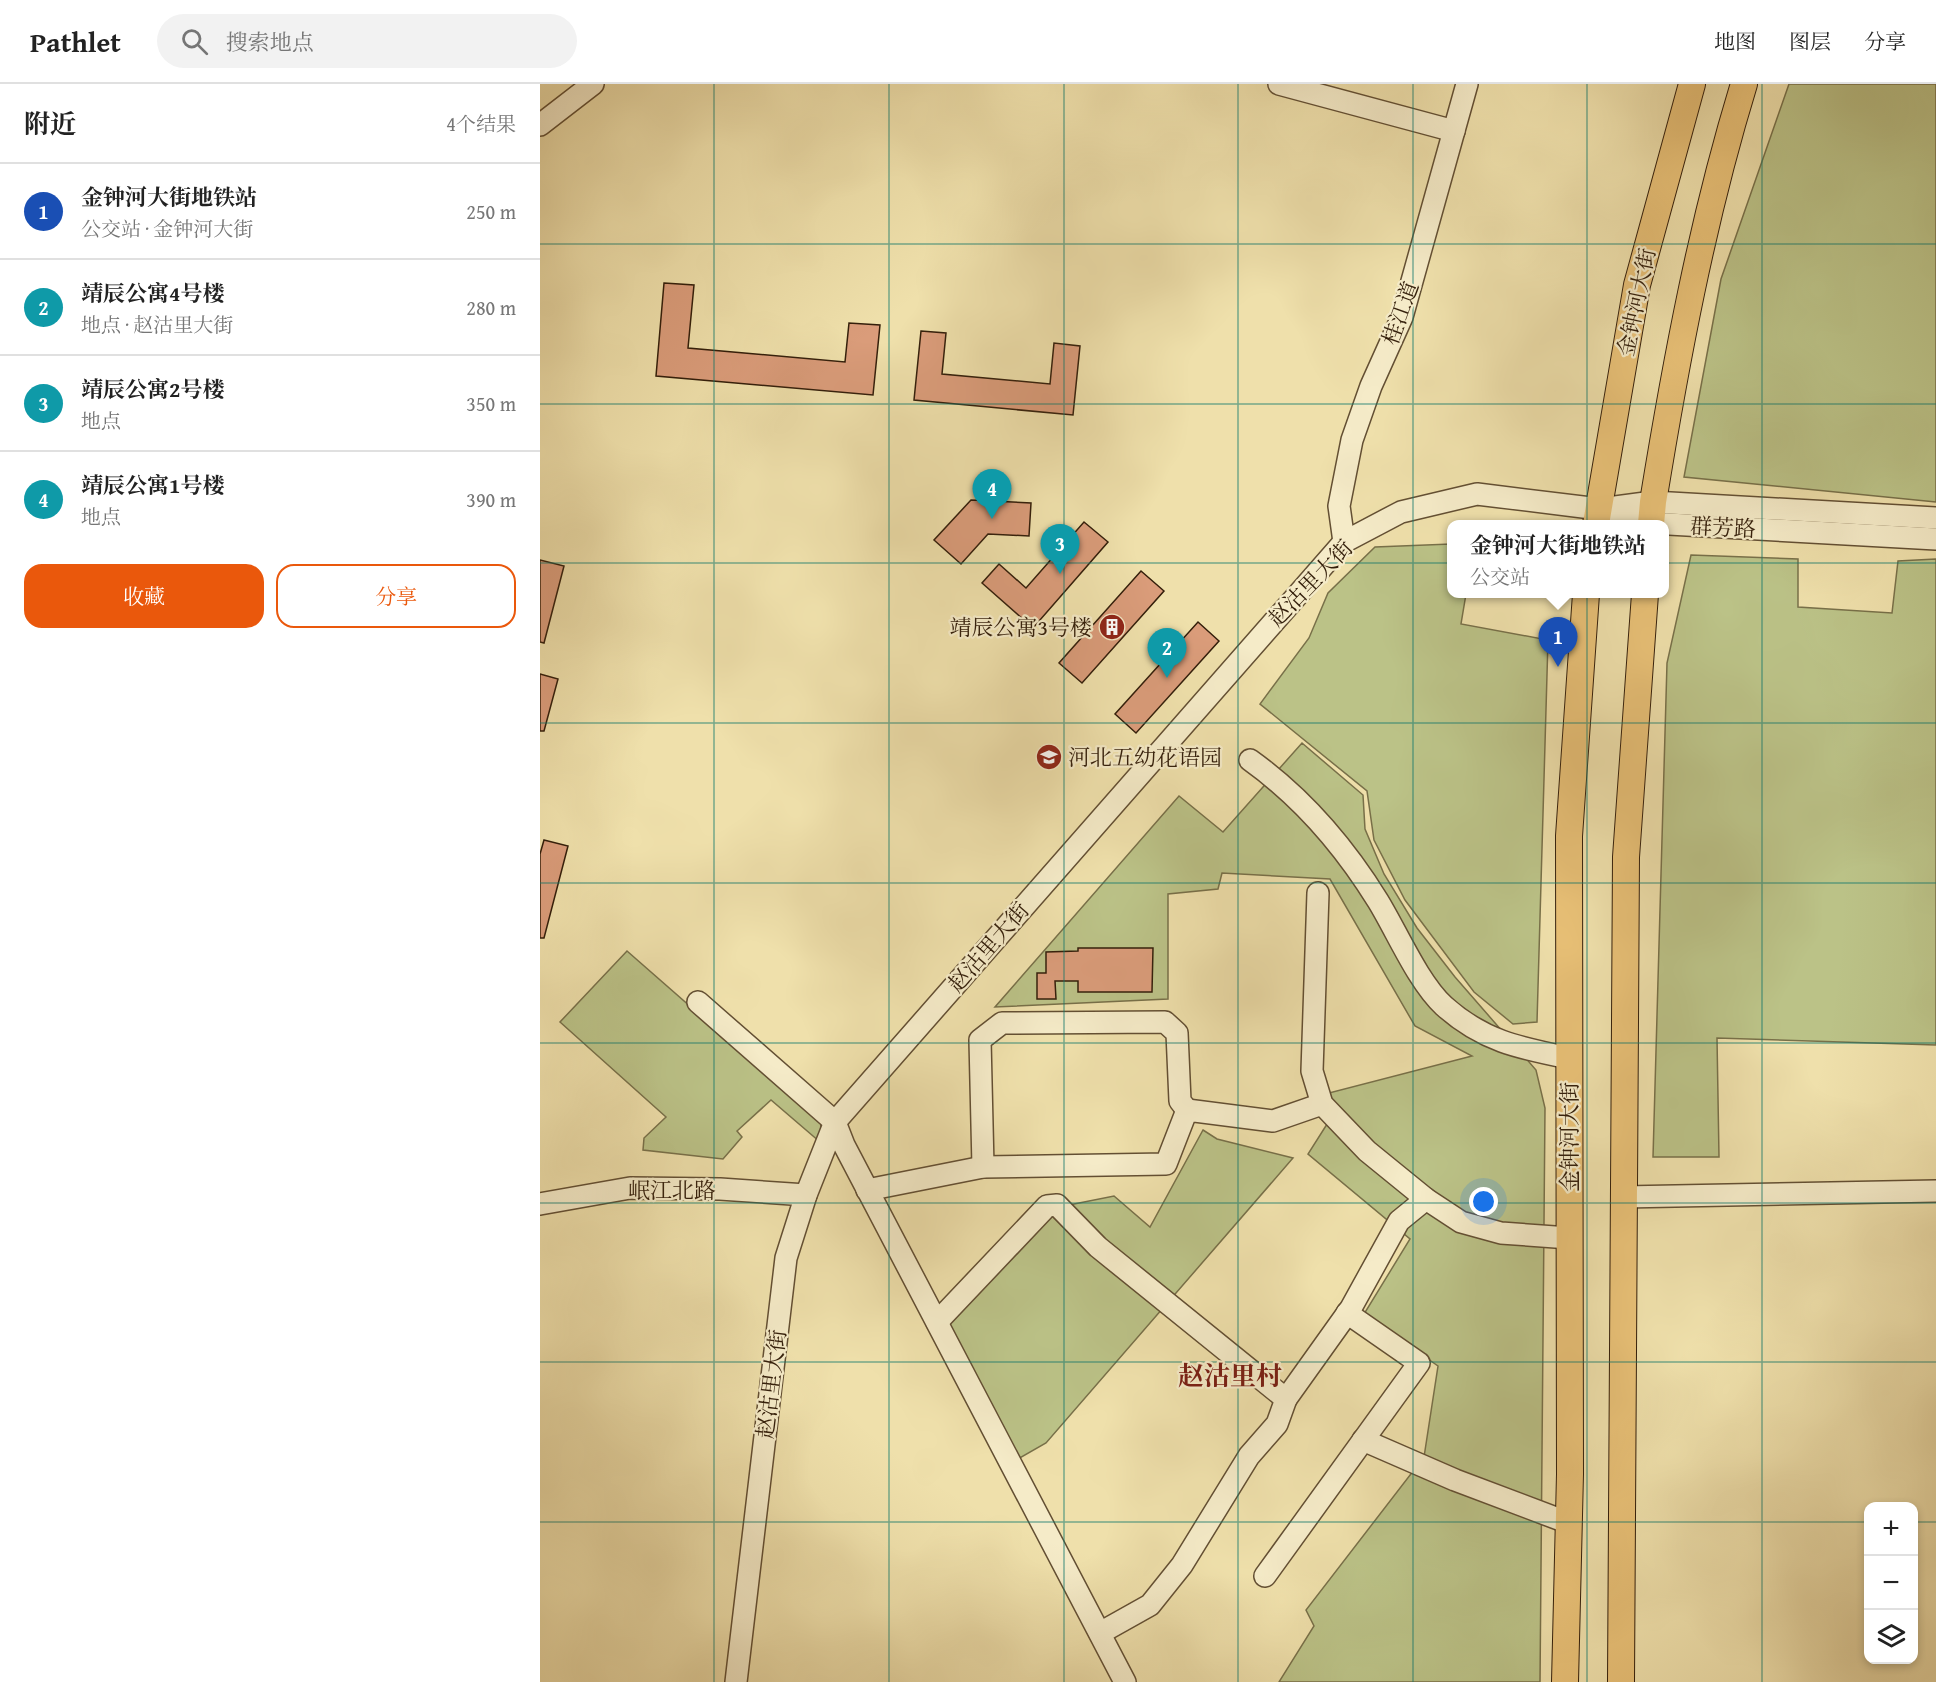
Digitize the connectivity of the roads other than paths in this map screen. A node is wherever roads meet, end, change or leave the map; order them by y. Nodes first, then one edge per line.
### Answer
1 (593, 84) edge
2 (1278, 84) edge
3 (1467, 84) edge
4 (1692, 84) edge
5 (1744, 84) edge
6 (540, 125) edge
7 (1454, 131) junction
8 (1652, 516) edge
9 (1597, 517) edge
10 (1936, 518) edge
11 (1936, 539) edge
12 (1344, 542) junction
13 (1586, 598) edge
14 (1645, 598) edge
15 (1250, 760) dead end
16 (1318, 893) dead end
17 (698, 1002) dead end
18 (1569, 1058) junction
19 (1322, 1104) junction
20 (1187, 1110) junction
21 (835, 1122) junction
22 (983, 1167) junction
23 (867, 1190) junction
24 (1936, 1191) edge
25 (806, 1195) junction
26 (1623, 1197) junction
27 (1426, 1200) junction
28 (540, 1204) edge
29 (1569, 1238) junction
30 (1347, 1313) junction
31 (937, 1322) junction
32 (1286, 1399) junction
33 (1363, 1440) junction
34 (1569, 1523) junction
35 (1265, 1576) dead end
36 (1100, 1633) junction
37 (736, 1682) edge
38 (1125, 1682) edge
39 (1565, 1682) edge
40 (1621, 1682) edge

1 - 6 street
2 - 7 street
3 - 7 street, 桂江道
4 - 9 main road, 金钟河大街
5 - 8 main road
7 - 12 street, 桂江道
8 - 9 street, 群芳路
8 - 10 street, 群芳路
8 - 11 street, 群芳路
9 - 12 street, 赵沽里大街
12 - 21 street, 赵沽里大街
13 - 18 main road, 金钟河大街
14 - 26 main road
15 - 18 street
16 - 19 street
17 - 21 street
18 - 29 main road, 金钟河大街
19 - 20 street
19 - 27 street
20 - 22 street
20 - 22 street
21 - 23 street
21 - 25 street, 赵沽里大街
22 - 23 street
23 - 31 street
24 - 26 street
25 - 28 street, 岷江北路
25 - 37 street, 赵沽里大街
26 - 40 main road
27 - 29 street
27 - 30 street
29 - 34 main road, 金钟河大街
30 - 32 street
30 - 33 street
31 - 32 street
31 - 36 street
32 - 36 street
33 - 34 street
33 - 35 street
34 - 39 main road, 金钟河大街
36 - 38 street

